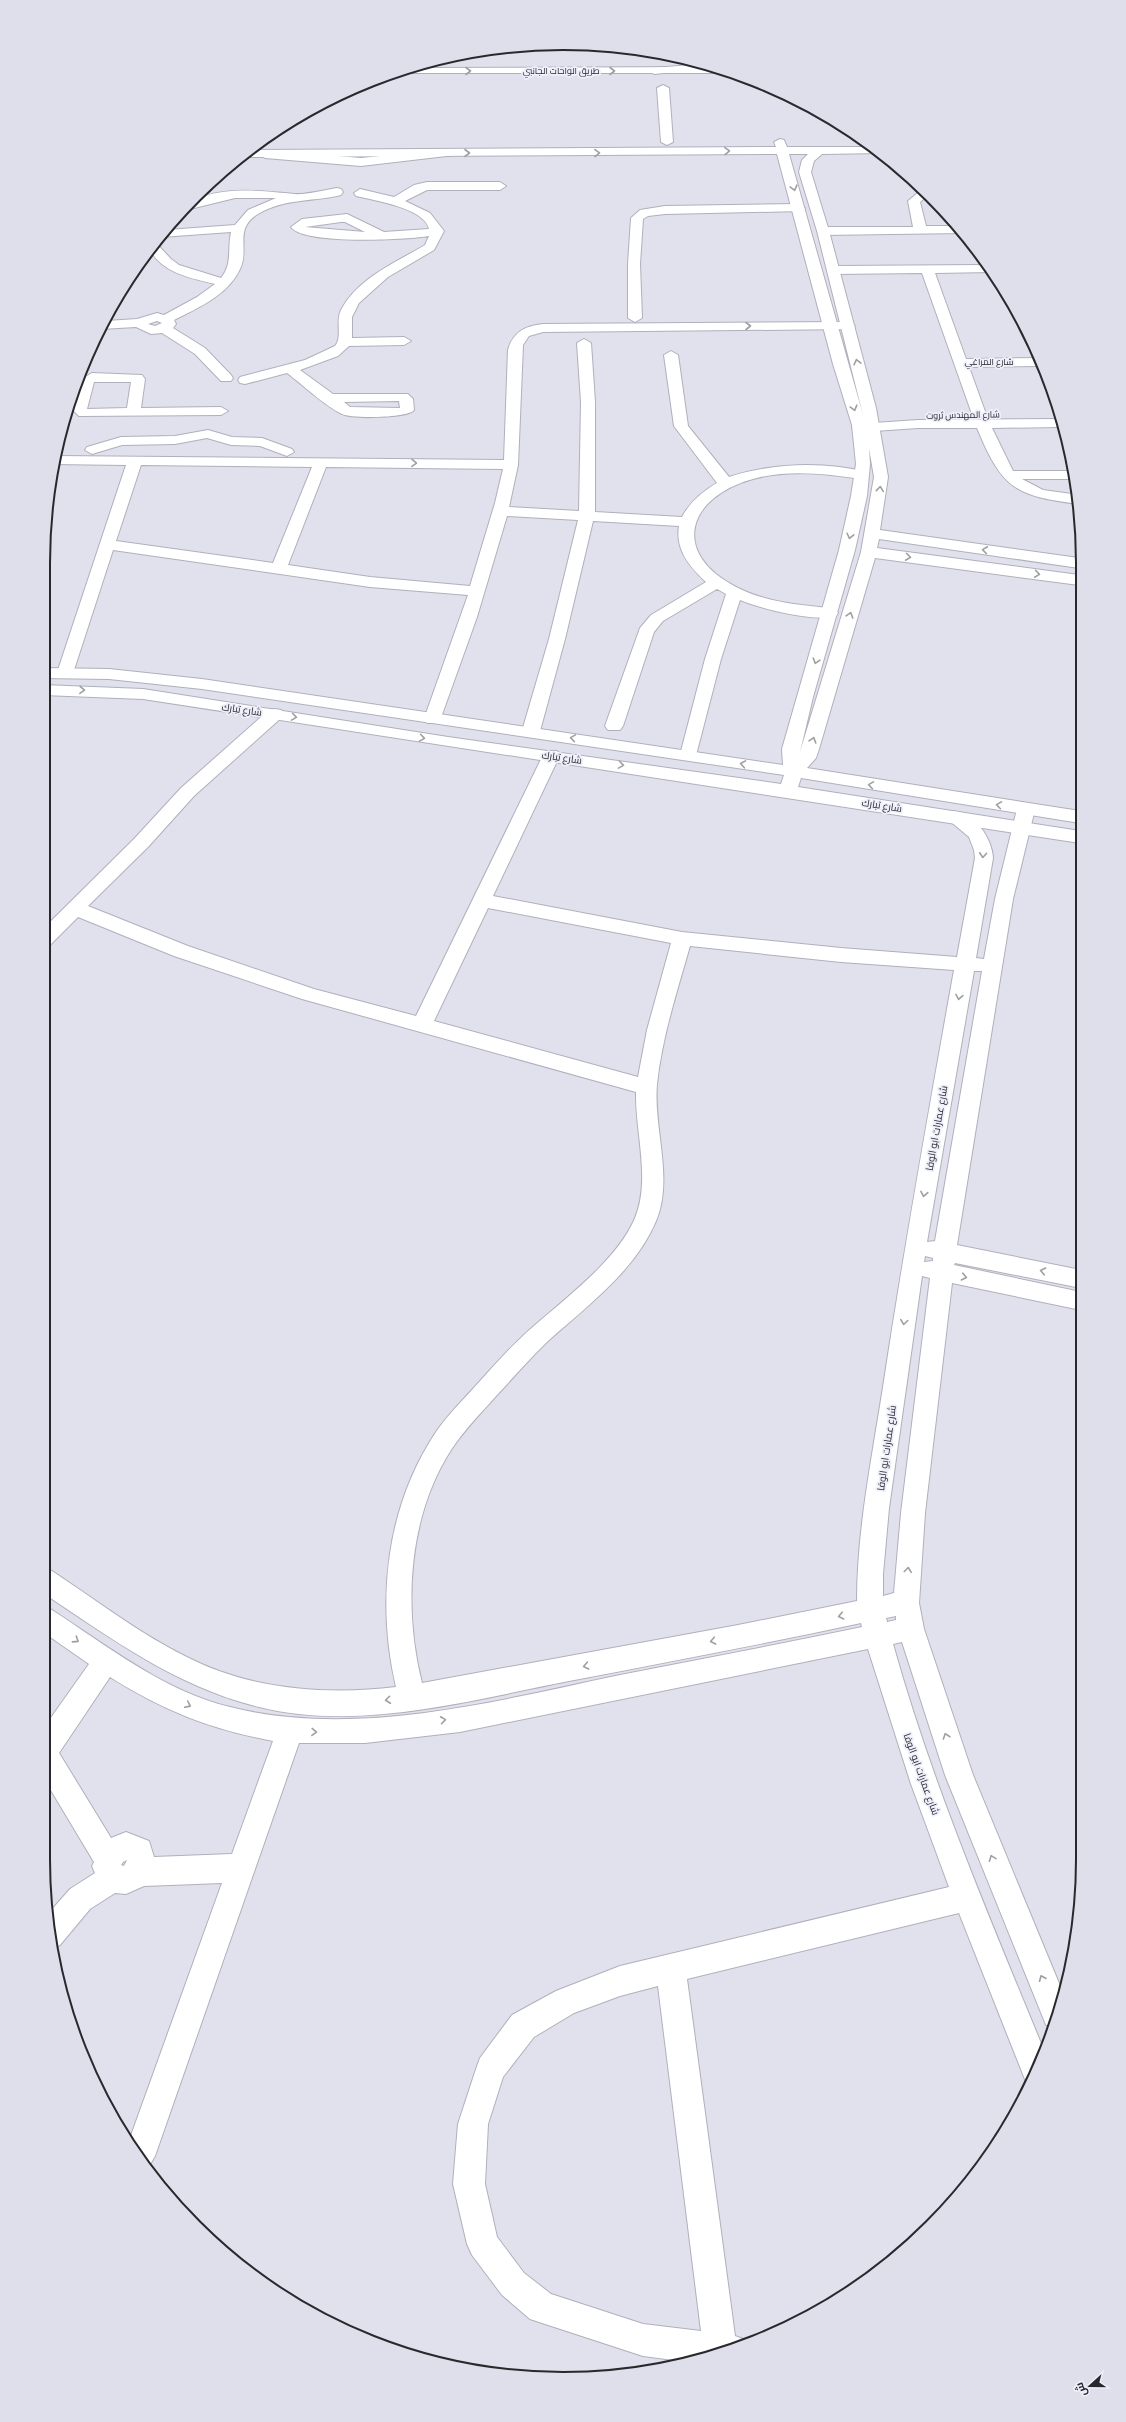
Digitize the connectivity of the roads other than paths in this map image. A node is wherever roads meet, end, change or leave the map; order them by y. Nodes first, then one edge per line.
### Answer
1 (699, 68) edge
2 (706, 70) edge
3 (417, 71) edge
4 (654, 71) junction
5 (663, 88) dead end
6 (667, 142) junction
7 (856, 142) edge
8 (782, 147) junction
9 (564, 148) junction
10 (261, 149) edge
11 (867, 150) edge
12 (818, 151) junction
13 (451, 153) junction
14 (342, 161) junction
15 (371, 162) junction
16 (238, 182) dead end
17 (226, 184) dead end
18 (351, 184) junction
19 (500, 186) dead end
20 (254, 188) junction
21 (921, 195) edge
22 (297, 196) junction
23 (221, 197) junction
24 (396, 201) junction
25 (196, 205) edge
26 (799, 208) junction
27 (259, 209) junction
28 (239, 228) junction
29 (920, 230) junction
30 (953, 230) edge
31 (438, 231) junction
32 (823, 231) junction
33 (170, 234) edge
34 (380, 235) junction
35 (157, 250) edge
36 (983, 269) edge
37 (834, 270) junction
38 (927, 270) junction
39 (224, 283) junction
40 (635, 318) dead end
41 (829, 321) junction
42 (847, 321) junction
43 (165, 323) junction
44 (109, 325) edge
45 (404, 341) dead end
46 (346, 342) junction
47 (584, 343) dead end
48 (671, 355) dead end
49 (1035, 362) edge
50 (960, 363) junction
51 (288, 367) junction
52 (233, 387) junction
53 (328, 398) dead end
54 (869, 408) junction
55 (133, 412) dead end
56 (1054, 413) edge
57 (219, 415) junction
58 (981, 419) junction
59 (907, 420) junction
60 (1057, 423) edge
61 (866, 428) junction
62 (198, 435) junction
63 (217, 435) junction
64 (63, 450) edge
65 (92, 450) junction
66 (287, 452) junction
67 (167, 456) junction
68 (511, 459) junction
69 (61, 460) edge
70 (135, 460) junction
71 (321, 462) junction
72 (862, 475) junction
73 (1068, 475) edge
74 (1008, 476) junction
75 (726, 484) junction
76 (1072, 499) edge
77 (587, 516) junction
78 (499, 517) junction
79 (479, 522) dead end
80 (688, 522) junction
81 (874, 534) junction
82 (107, 544) junction
83 (869, 552) junction
84 (1076, 563) edge
85 (278, 570) junction
86 (1076, 580) edge
87 (718, 582) junction
88 (476, 591) junction
89 (735, 592) junction
90 (830, 612) junction
91 (50, 673) edge
92 (65, 673) junction
93 (50, 690) edge
94 (275, 714) junction
95 (433, 719) junction
96 (614, 726) dead end
97 (531, 731) junction
98 (608, 743) junction
99 (689, 755) junction
100 (551, 756) junction
101 (602, 762) junction
102 (793, 773) junction
103 (788, 790) junction
104 (953, 816) junction
105 (1076, 817) edge
106 (1024, 819) junction
107 (1076, 836) edge
108 (481, 900) junction
109 (74, 908) junction
110 (50, 933) edge
111 (682, 939) junction
112 (965, 963) junction
113 (993, 966) junction
114 (422, 1026) junction
115 (647, 1087) junction
116 (914, 1256) junction
117 (944, 1261) junction
118 (1076, 1278) edge
119 (1076, 1300) edge
120 (50, 1583) edge
121 (906, 1603) junction
122 (870, 1609) junction
123 (50, 1623) edge
124 (797, 1626) junction
125 (911, 1629) junction
126 (875, 1635) junction
127 (804, 1651) junction
128 (170, 1659) junction
129 (107, 1660) junction
130 (151, 1687) junction
131 (412, 1697) junction
132 (290, 1731) junction
133 (50, 1741) edge
134 (50, 1766) edge
135 (241, 1868) junction
136 (120, 1869) junction
137 (967, 1897) junction
138 (55, 1929) edge
139 (671, 1969) junction
140 (1056, 2002) edge
141 (1034, 2062) edge
142 (141, 2151) edge
143 (725, 2346) edge
144 (716, 2349) edge

1 - 4 main road
2 - 4 main road, طريق الواحات الجانبي
3 -> 4 main road, طريق الواحات الجانبي
5 - 6 main road
6 - 8 main road
6 - 9 main road
7 - 8 main road
9 -> 8 main road
8 - 12 main road
8 -> 26 main road
9 - 10 main road
13 -> 9 main road
10 - 13 main road
10 - 14 main road
11 - 12 main road
12 - 32 main road
13 - 15 main road
14 - 15 main road
14 - 18 main road
15 - 18 main road
16 - 20 main road
17 - 23 main road
18 - 22 main road
18 - 24 main road
19 - 24 main road
20 - 22 main road
20 - 23 main road
20 - 27 main road
21 - 29 main road
22 - 27 main road
23 - 25 main road
24 - 31 main road
26 - 40 main road
26 - 41 main road
27 - 28 main road
28 - 33 main road
28 - 39 main road
29 - 30 main road
29 - 32 main road
31 - 34 main road
31 - 46 main road
32 - 37 main road
34 - 34 main road
35 - 39 main road
36 - 38 main road
37 - 38 main road
37 - 42 main road
38 - 50 main road
39 - 43 main road
41 - 42 main road
41 -> 61 main road
41 - 68 main road
54 -> 42 main road
43 - 44 main road
43 - 52 main road
45 - 46 main road
46 - 51 main road
47 - 77 main road
48 - 75 main road
49 - 50 main road, شارع المراغي
50 - 58 main road
51 - 52 main road
51 - 53 main road
52 - 57 main road
54 - 59 main road, شارع المهندس ثروت
54 - 61 main road
55 - 57 main road
56 - 58 main road, شارع المهندس ثروت
57 - 62 main road
57 - 63 main road
58 - 59 main road, شارع المهندس ثروت
58 - 60 main road, شارع المهندس ثروت
58 - 74 main road
59 - 61 main road, شارع المهندس ثروت
61 - 72 main road
81 -> 61 main road
62 - 63 main road
62 - 65 main road
63 - 66 main road
64 - 65 main road
65 - 67 main road
66 - 67 main road
66 - 68 main road
67 - 70 main road
67 - 71 main road
71 -> 68 main road
68 - 78 main road
69 - 70 main road
70 - 82 main road
71 - 85 main road
72 - 75 main road
72 -> 90 main road
73 - 74 main road
74 - 76 main road
75 - 80 main road
77 - 78 main road
77 - 80 main road
77 - 97 main road
78 - 79 main road
78 - 88 main road
80 - 87 main road
81 - 83 main road
84 -> 81 main road
82 - 85 main road
82 - 92 main road
83 -> 86 main road
102 -> 83 main road
85 - 88 main road
87 - 89 main road
87 - 96 main road
88 - 95 main road
89 - 90 main road
89 - 99 main road
90 -> 102 main road
91 - 92 main road, شارع تبارك
92 - 95 main road, شارع تبارك
93 -> 94 main road, شارع تبارك
94 -> 100 main road, شارع تبارك
94 - 109 main road
95 - 97 main road, شارع تبارك
98 -> 97 main road, شارع تبارك
98 - 99 main road, شارع تبارك
98 - 101 main road
102 -> 99 main road, شارع تبارك
100 - 101 main road, شارع تبارك
100 - 108 main road
101 -> 103 main road, شارع تبارك
102 - 103 main road
106 -> 102 main road, شارع تبارك
103 - 104 main road, شارع تبارك
104 - 106 main road, شارع تبارك
104 -> 112 main road, شارع عمارات ابو الوفا
105 - 106 main road, شارع تبارك
106 - 107 main road, شارع تبارك
106 - 113 main road
108 - 111 main road
108 - 114 main road
109 - 110 main road
109 - 114 main road
111 - 112 main road
111 - 115 main road
112 - 113 main road
112 -> 116 main road, شارع عمارات ابو الوفا
113 - 117 main road
114 - 115 main road
115 - 131 main road
116 - 117 main road
116 -> 122 main road, شارع عمارات ابو الوفا
118 -> 117 main road
117 -> 119 main road
121 -> 117 main road
120 - 128 main road
121 - 122 main road
121 - 125 main road
122 -> 124 main road
122 - 126 main road, شارع عمارات ابو الوفا
123 -> 129 main road
124 - 127 main road
124 -> 131 main road
125 - 126 main road
140 -> 125 main road
126 - 127 main road
126 - 137 main road, شارع عمارات ابو الوفا
132 -> 127 main road
128 - 130 main road
131 -> 128 main road
129 - 130 main road
129 - 133 main road
130 -> 132 main road
132 - 135 main road
134 - 136 main road
135 - 136 main road
135 - 142 main road
136 - 138 main road
137 - 139 main road
137 - 141 main road, شارع عمارات ابو الوفا
139 - 143 main road
139 - 144 main road

